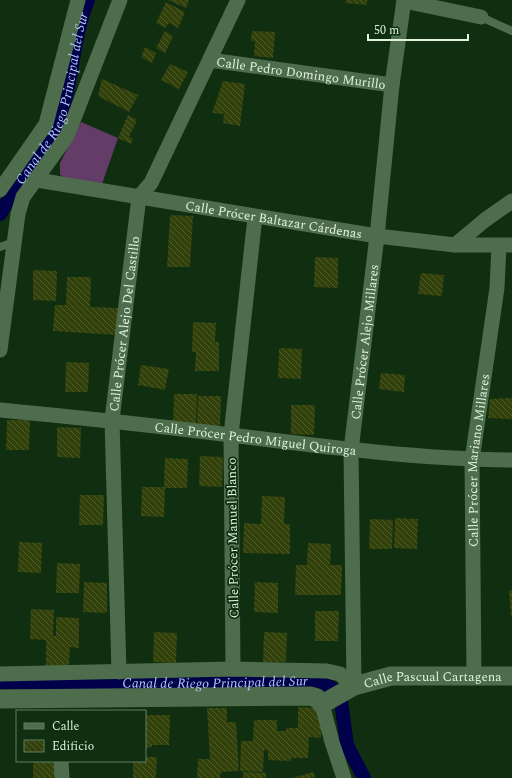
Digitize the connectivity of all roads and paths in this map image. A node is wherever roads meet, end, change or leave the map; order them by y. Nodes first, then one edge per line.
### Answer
1 (78, 0) edge
2 (120, 0) edge
3 (238, 0) edge
4 (404, 0) edge
5 (481, 17) joint
6 (512, 31) edge
7 (210, 60) junction
8 (392, 85) junction
9 (47, 124) junction
10 (66, 136) junction
11 (37, 180) junction
12 (0, 190) edge
13 (139, 197) junction
14 (512, 201) edge
15 (255, 217) junction
16 (377, 236) junction
17 (14, 242) junction
18 (455, 245) junction
19 (506, 246) edge
20 (0, 247) edge
21 (0, 350) edge
22 (0, 410) edge
23 (112, 420) junction
24 (231, 435) junction
25 (351, 450) junction
26 (472, 460) junction
27 (512, 460) edge
28 (233, 670) junction
29 (119, 672) junction
30 (0, 674) edge
31 (474, 676) junction
32 (512, 676) edge
33 (348, 690) junction
34 (0, 699) edge
35 (323, 704) junction
36 (60, 705) edge
37 (61, 762) edge
38 (62, 778) edge
39 (344, 778) edge

1 - 9 street
2 - 10 street
3 - 7 street
4 - 5 street
4 - 8 street, Calle Prócer Alejo Millares
5 - 6 lane
7 - 8 street, Calle Pedro Domingo Murillo
7 - 13 street
8 - 16 street, Calle Prócer Alejo Millares
9 - 10 street
9 - 12 street
10 - 11 street
11 - 13 street, Calle Prócer Baltazar Cárdenas
11 - 17 street
13 - 15 street, Calle Prócer Baltazar Cárdenas
13 - 23 street, Calle Prócer Alejo Del Castillo
14 - 18 street
15 - 16 street, Calle Prócer Baltazar Cárdenas
15 - 24 street, Calle Prócer Manuel Blanco
16 - 18 street, Calle Prócer Baltazar Cárdenas
16 - 25 street, Calle Prócer Alejo Millares
17 - 20 lane
17 - 21 street
18 - 19 street, Calle Prócer Baltazar Cárdenas
19 - 26 street, Calle Prócer Mariano Millares
22 - 23 street, Calle Prócer Pedro Miguel Quiroga
23 - 24 street, Calle Prócer Pedro Miguel Quiroga
23 - 29 street, Calle Prócer Alejo Del Castillo
24 - 25 street, Calle Prócer Pedro Miguel Quiroga
24 - 28 street, Calle Prócer Manuel Blanco
25 - 26 street, Calle Prócer Pedro Miguel Quiroga
25 - 33 street, Calle Prócer Alejo Millares
26 - 27 street, Calle Prócer Pedro Miguel Quiroga
26 - 31 street, Calle Prócer Mariano Millares
28 - 29 street
28 - 33 street
29 - 30 street
31 - 32 street, Calle Pascual Cartagena
31 - 33 street, Calle Pascual Cartagena
33 - 35 street, Calle Pascual Cartagena
34 - 36 street
35 - 36 street
35 - 39 street
37 - 38 street

